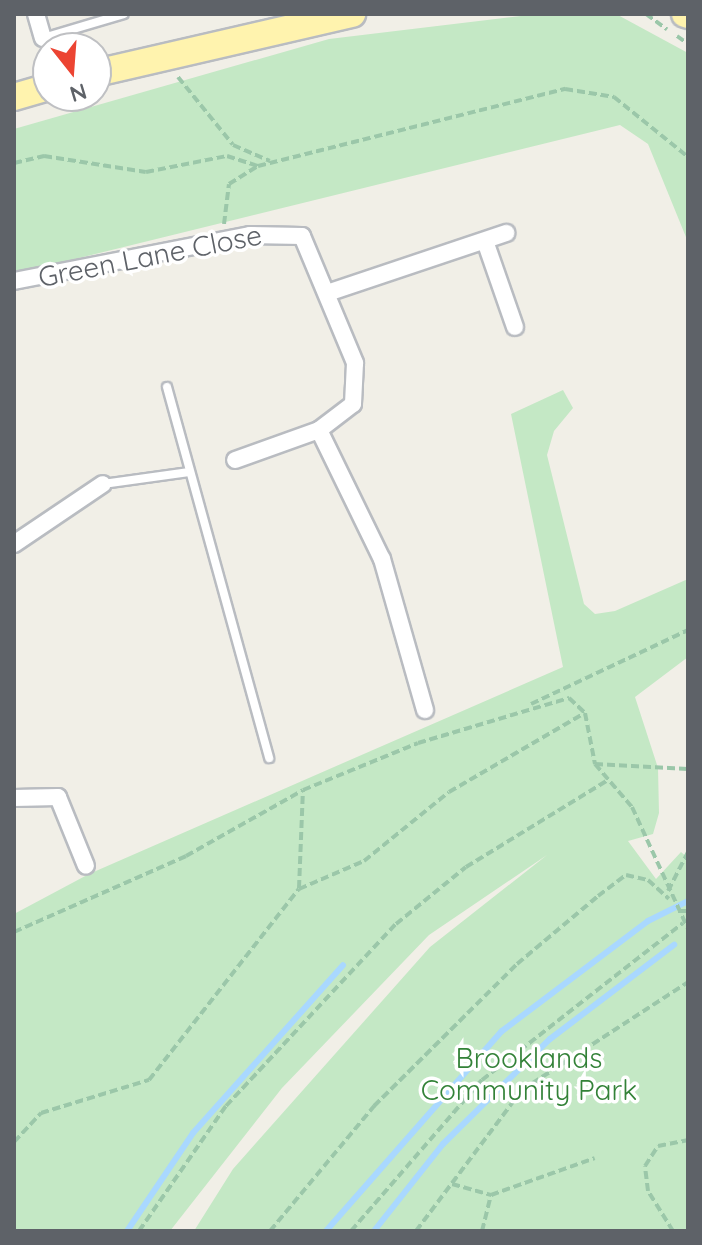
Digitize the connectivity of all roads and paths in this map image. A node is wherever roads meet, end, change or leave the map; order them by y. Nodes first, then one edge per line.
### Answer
1 (124, 14) edge
2 (352, 14) edge
3 (63, 32) edge
4 (162, 79) dead end
5 (112, 80) edge
6 (688, 157) edge
7 (273, 162) junction
8 (14, 163) edge
9 (258, 166) junction
10 (506, 233) dead end
11 (228, 239) junction
12 (485, 241) junction
13 (14, 281) edge
14 (330, 292) junction
15 (515, 327) dead end
16 (167, 387) dead end
17 (319, 430) junction
18 (235, 460) dead end
19 (189, 472) junction
20 (103, 484) joint
21 (14, 544) edge
22 (688, 630) edge
23 (525, 707) junction
24 (425, 710) dead end
25 (585, 713) junction
26 (269, 758) dead end
27 (595, 764) junction
28 (688, 769) edge
29 (608, 780) junction
30 (303, 790) junction
31 (14, 798) edge
32 (688, 852) edge
33 (89, 874) joint
34 (299, 889) junction
35 (97, 893) junction
36 (671, 901) junction
37 (678, 911) junction
38 (688, 911) edge
39 (683, 923) junction
40 (688, 929) edge
41 (14, 932) edge
42 (688, 982) edge
43 (688, 1140) edge
44 (14, 1142) edge
45 (595, 1158) dead end
46 (452, 1184) junction
47 (491, 1195) junction
48 (139, 1231) edge
49 (270, 1231) edge
50 (351, 1231) edge
51 (416, 1231) edge
52 (482, 1231) edge
53 (673, 1231) edge

1 - 3 lane
2 - 5 main road
4 - 7 path
6 - 7 path
7 - 9 path
8 - 9 path
9 - 11 path
10 - 12 street
11 - 13 street, Green Lane Close
11 - 14 street, Green Lane Close
12 - 14 street
12 - 15 street
14 - 17 street, Green Lane Close
16 - 19 lane
17 - 18 street, Green Lane Close
17 - 24 street
19 - 20 lane
19 - 26 lane
20 - 21 street
22 - 23 path
23 - 25 path
23 - 30 path
25 - 27 path
25 - 34 path
27 - 28 path
27 - 29 path
29 - 36 path
29 - 48 path
30 - 34 path
30 - 35 path
31 - 33 street
32 - 36 path
33 - 35 path
34 - 44 path
35 - 41 path
36 - 37 path
36 - 49 path
37 - 38 path
37 - 39 path
39 - 40 path
39 - 50 path
42 - 46 path
43 - 53 path
45 - 47 path
46 - 47 path
46 - 51 path
47 - 52 path

